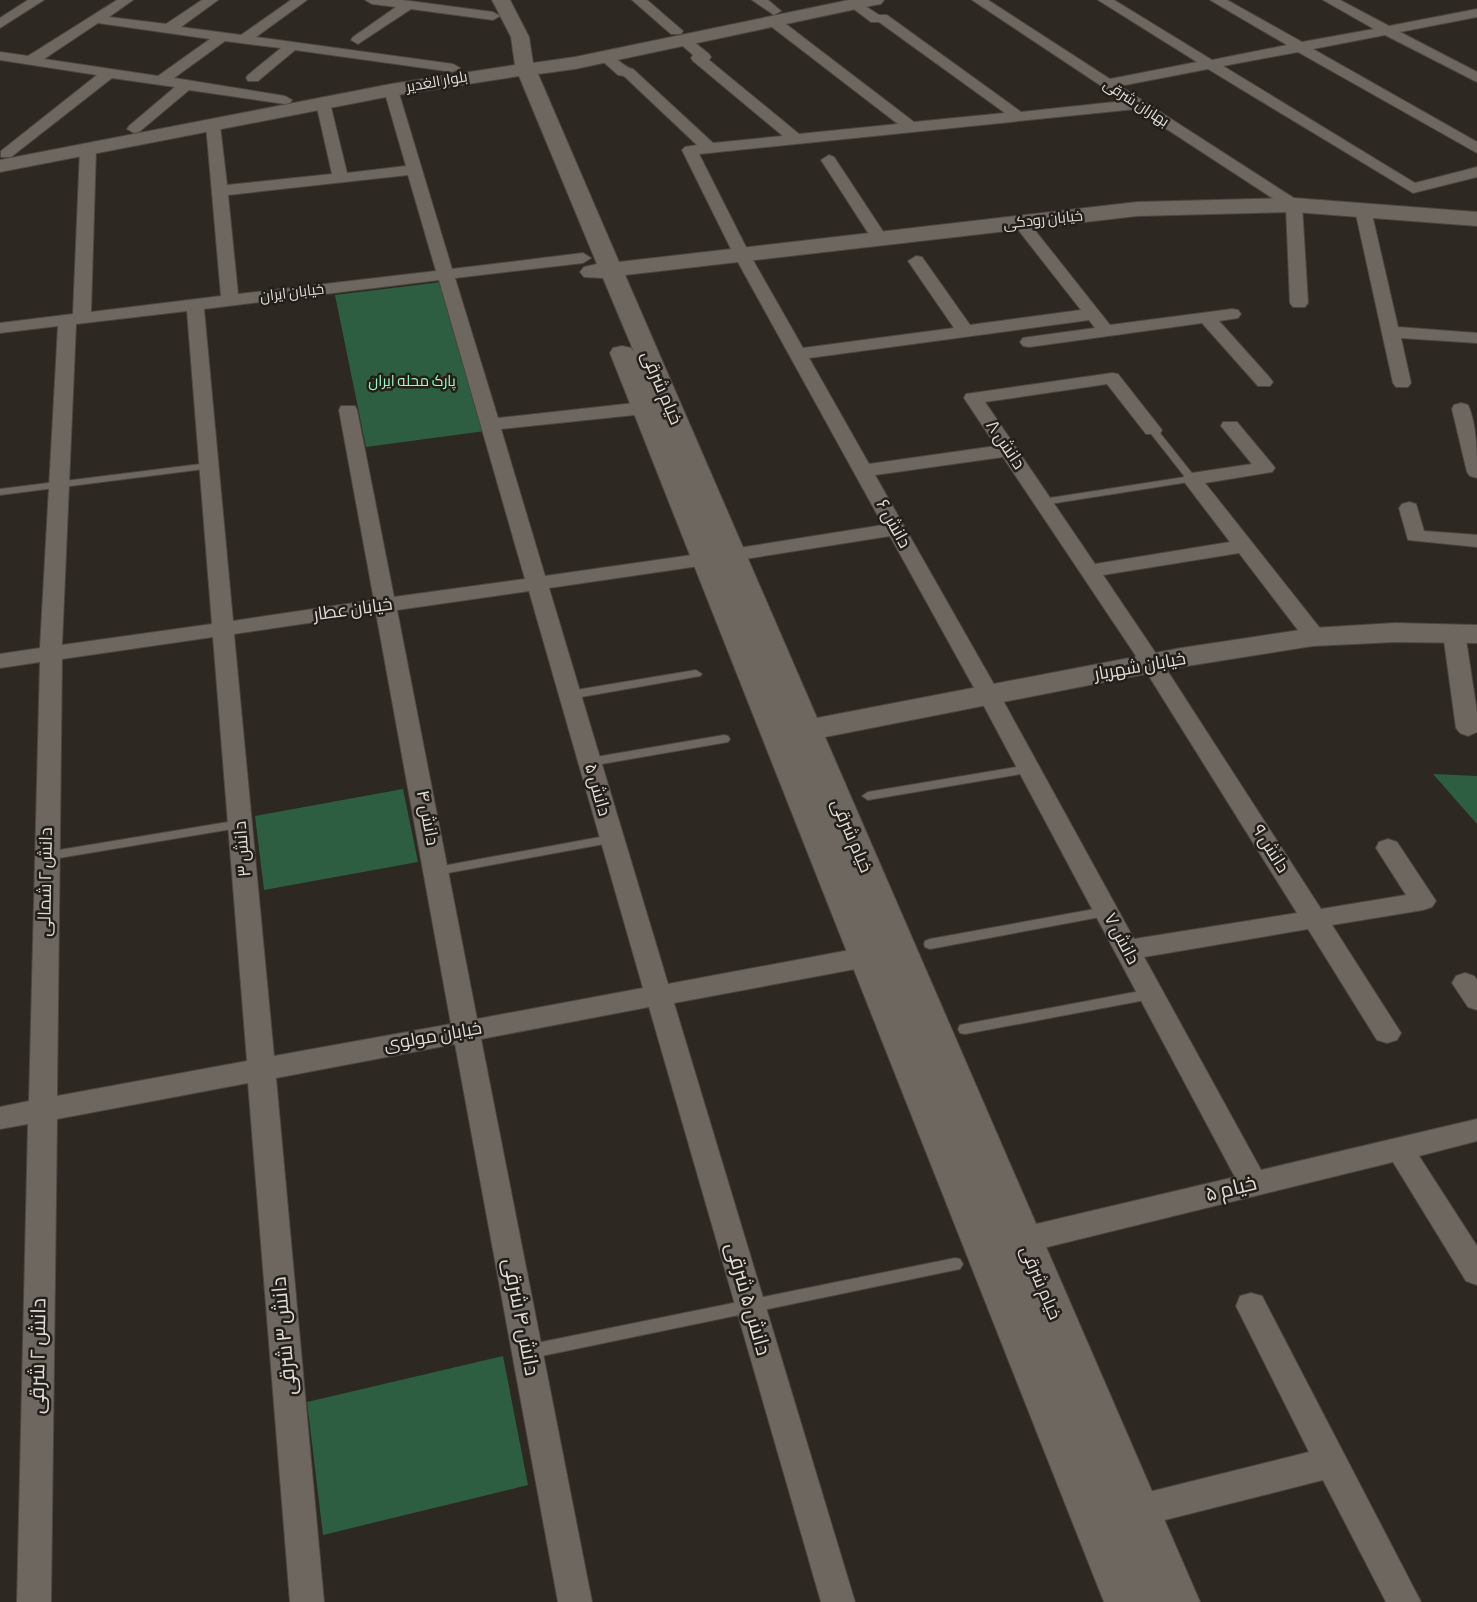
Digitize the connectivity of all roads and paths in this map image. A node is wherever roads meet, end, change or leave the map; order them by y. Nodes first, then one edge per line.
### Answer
1 (37, 0) edge
2 (126, 0) edge
3 (212, 0) edge
4 (300, 0) edge
5 (372, 0) edge
6 (639, 0) edge
7 (827, 0) edge
8 (979, 0) edge
9 (1104, 0) edge
10 (1217, 0) edge
11 (1330, 0) edge
12 (388, 1) edge
13 (1454, 4) dead end
14 (408, 5) junction
15 (493, 5) edge
16 (878, 9) edge
17 (769, 11) edge
18 (1475, 13) edge
19 (96, 19) junction
20 (0, 24) edge
21 (168, 29) junction
22 (1386, 30) junction
23 (679, 36) junction
24 (221, 37) junction
25 (243, 40) junction
26 (358, 40) dead end
27 (291, 47) junction
28 (1299, 47) junction
29 (0, 56) edge
30 (604, 56) junction
31 (30, 61) junction
32 (1210, 64) junction
33 (515, 65) junction
34 (453, 68) junction
35 (109, 73) junction
36 (253, 78) dead end
37 (1477, 78) edge
38 (161, 81) junction
39 (1107, 84) junction
40 (186, 85) junction
41 (391, 90) junction
42 (285, 100) junction
43 (323, 103) junction
44 (1138, 104) junction
45 (1018, 116) junction
46 (213, 124) junction
47 (911, 127) junction
48 (134, 129) junction
49 (796, 139) junction
50 (709, 148) junction
51 (1477, 148) edge
52 (87, 149) junction
53 (2, 158) edge
54 (829, 160) dead end
55 (415, 170) junction
56 (1477, 172) edge
57 (341, 178) junction
58 (219, 191) junction
59 (1294, 205) junction
60 (1363, 210) junction
61 (1477, 219) edge
62 (1020, 222) junction
63 (880, 239) junction
64 (742, 255) junction
65 (916, 261) dead end
66 (595, 267) junction
67 (446, 274) junction
68 (230, 300) junction
69 (1299, 303) dead end
70 (195, 304) junction
71 (1094, 314) junction
72 (1232, 314) dead end
73 (1207, 318) junction
74 (74, 319) junction
75 (0, 328) edge
76 (965, 331) junction
77 (1107, 331) junction
78 (1391, 332) junction
79 (1477, 338) edge
80 (1029, 342) dead end
81 (797, 354) junction
82 (1264, 381) dead end
83 (1402, 383) dead end
84 (656, 406) junction
85 (348, 410) dead end
86 (1468, 421) edge
87 (490, 425) junction
88 (1230, 426) dead end
89 (1153, 430) joint
90 (1009, 450) junction
91 (209, 466) junction
92 (863, 471) junction
93 (1477, 472) edge
94 (1192, 479) junction
95 (59, 485) junction
96 (0, 492) edge
97 (1043, 502) junction
98 (1409, 508) dead end
99 (896, 529) junction
100 (1477, 541) edge
101 (1244, 546) junction
102 (719, 557) junction
103 (1090, 571) junction
104 (537, 584) junction
105 (385, 606) junction
106 (223, 629) junction
107 (1466, 633) edge
108 (1315, 637) junction
109 (51, 654) junction
110 (0, 661) edge
111 (1152, 664) junction
112 (696, 674) dead end
113 (1462, 690) dead end
114 (570, 694) junction
115 (989, 695) junction
116 (1472, 728) edge
117 (791, 733) junction
118 (724, 739) dead end
119 (590, 762) junction
120 (1028, 769) junction
121 (868, 796) dead end
122 (240, 824) junction
123 (612, 839) junction
124 (1388, 848) dead end
125 (47, 856) junction
126 (437, 870) junction
127 (1106, 912) junction
128 (1314, 919) junction
129 (915, 947) junction
130 (1127, 950) junction
131 (867, 957) junction
132 (1151, 994) junction
133 (658, 996) junction
134 (965, 1029) dead end
135 (466, 1031) junction
136 (1387, 1033) dead end
137 (261, 1069) junction
138 (42, 1110) junction
139 (0, 1118) edge
140 (1477, 1130) edge
141 (1399, 1148) junction
142 (1254, 1184) junction
143 (1022, 1240) junction
144 (985, 1249) junction
145 (955, 1264) dead end
146 (1477, 1272) edge
147 (751, 1306) junction
148 (1251, 1306) dead end
149 (527, 1352) junction
150 (1332, 1462) junction
151 (1137, 1511) junction
152 (34, 1602) edge
153 (307, 1602) edge
154 (575, 1602) edge
155 (838, 1602) edge
156 (1128, 1602) edge
157 (1176, 1602) edge
158 (1404, 1602) edge

1 - 20 street
2 - 19 street
3 - 21 street
4 - 25 street
5 - 12 street
6 - 23 street
7 - 17 street, بلوار الغدیر
8 - 39 street, بهاران شرقی
9 - 32 street
10 - 28 street
11 - 22 street
12 - 14 street
13 - 18 street
14 - 15 street
14 - 26 street
15 - 33 street, خیام شرقی
16 - 17 street, بلوار الغدیر
16 - 45 street
17 - 23 street, بلوار الغدیر
17 - 47 street
18 - 22 street
19 - 21 street
19 - 31 street
21 - 24 street
22 - 28 street
22 - 37 street
23 - 30 street, بلوار الغدیر
23 - 33 street, بلوار الغدیر
23 - 49 street
24 - 25 street
24 - 38 street
25 - 27 street
27 - 34 street
27 - 36 street
28 - 32 street
28 - 51 street
29 - 31 street
30 - 33 street, بلوار الغدیر
30 - 50 street
31 - 35 street
32 - 39 street
32 - 56 street
33 - 34 street, بلوار الغدیر
33 - 41 street, بلوار الغدیر
33 - 66 street, خیام شرقی
34 - 42 street, بلوار الغدیر
35 - 38 street
35 - 53 street
38 - 40 street
39 - 44 street, بهاران شرقی
40 - 42 street
40 - 48 street
41 - 43 street, بلوار الغدیر
41 - 55 street, دانش ۵
42 - 48 street, بلوار الغدیر
43 - 46 street, بلوار الغدیر
43 - 57 street
44 - 45 street
44 - 59 street, بهاران شرقی
45 - 47 street
46 - 52 street, بلوار الغدیر
46 - 58 street
47 - 49 street
48 - 53 street, بلوار الغدیر
49 - 50 street
50 - 64 street, دانش ۶
52 - 53 street, بلوار الغدیر
52 - 74 street, دانش ۲ شمالی
54 - 63 street
55 - 57 street
55 - 67 street, دانش ۵
57 - 58 street
58 - 68 street
59 - 60 street, خیابان رودکی
59 - 62 street, خیابان رودکی
59 - 69 street
60 - 61 street, خیابان رودکی
60 - 78 street
62 - 63 street, خیابان رودکی
62 - 71 street
63 - 64 street, خیابان رودکی
64 - 66 street, خیابان رودکی
64 - 81 street, دانش ۶
65 - 76 street
66 - 67 street, خیابان ایران
66 - 84 street, خیام شرقی
67 - 68 street, خیابان ایران
67 - 87 street, دانش ۵
68 - 70 street, خیابان ایران
70 - 74 street, خیابان ایران
70 - 91 street, دانش ۳
71 - 76 street
71 - 77 street
72 - 73 street
73 - 77 street
73 - 82 street
74 - 75 street, خیابان ایران
74 - 95 street, دانش ۲ شمالی
76 - 81 street
77 - 80 street
78 - 79 street
78 - 83 street
81 - 92 street, دانش ۶
84 - 87 street
84 - 102 street, خیام شرقی
85 - 105 street, دانش ۴
86 - 93 street
87 - 104 street, دانش ۵
88 - 94 street
89 - 90 street, دانش ۸
89 - 94 lane
90 - 92 street
90 - 97 street, دانش ۸
91 - 95 lane
91 - 106 street, دانش ۳
92 - 99 street, دانش ۶
94 - 97 lane
94 - 101 street
95 - 96 lane
95 - 109 street, دانش ۲ شمالی
97 - 103 street, دانش ۸
98 - 100 street
99 - 102 street, خیابان عطار
99 - 115 street, دانش ۶
101 - 103 street
101 - 108 street
102 - 104 street, خیابان عطار
102 - 117 street, خیام شرقی
103 - 111 street, دانش ۸
104 - 105 street, خیابان عطار
104 - 114 street, دانش ۵
105 - 106 street, خیابان عطار
105 - 126 street, دانش ۴
106 - 109 street, خیابان عطار
106 - 122 street, دانش ۳
107 - 108 street, خیابان شهریار
107 - 116 street
108 - 111 street, خیابان شهریار
109 - 110 street, خیابان عطار
109 - 125 street, دانش ۲ شمالی
111 - 115 street, خیابان شهریار
111 - 128 street, دانش ۹
112 - 114 lane
113 - 116 street
114 - 119 street, دانش ۵
115 - 117 street, خیابان شهریار
115 - 120 street, دانش ۷
117 - 129 street, خیام شرقی
117 - 131 street, خیام شرقی
118 - 119 lane
119 - 123 street, دانش ۵
120 - 121 lane
120 - 127 street, دانش ۷
122 - 125 lane
122 - 137 street, دانش ۳
123 - 126 lane
123 - 133 street, دانش ۵
124 - 128 street
125 - 138 street, دانش ۲ شمالی
126 - 135 street, دانش ۴
127 - 129 lane
127 - 130 street, دانش ۷
128 - 130 street
128 - 136 street, دانش ۹
129 - 131 street, خیابان مولوی
129 - 143 street, خیام شرقی
130 - 132 street, دانش ۷
131 - 133 street, خیابان مولوی
131 - 144 street, خیام شرقی
132 - 134 lane
132 - 142 street, دانش ۷
133 - 135 street, خیابان مولوی
133 - 147 street, دانش ۵ شرقی
135 - 137 street, خیابان مولوی
135 - 149 street, دانش ۴ شرقی
137 - 138 street, خیابان مولوی
137 - 153 street, دانش ۳ شرقی
138 - 139 street, خیابان مولوی
138 - 152 street, دانش ۲ شرقی
140 - 141 street, خیام ۵
141 - 142 street, خیام ۵
141 - 146 street
142 - 143 street, خیام ۵
143 - 144 street, خیام ۵
143 - 151 street, خیام شرقی
144 - 156 street, خیام شرقی
145 - 147 lane
147 - 149 lane
147 - 155 street, دانش ۵ شرقی
148 - 150 street
149 - 154 street, دانش ۴ شرقی
150 - 151 street
150 - 158 street
151 - 157 street, خیام شرقی

